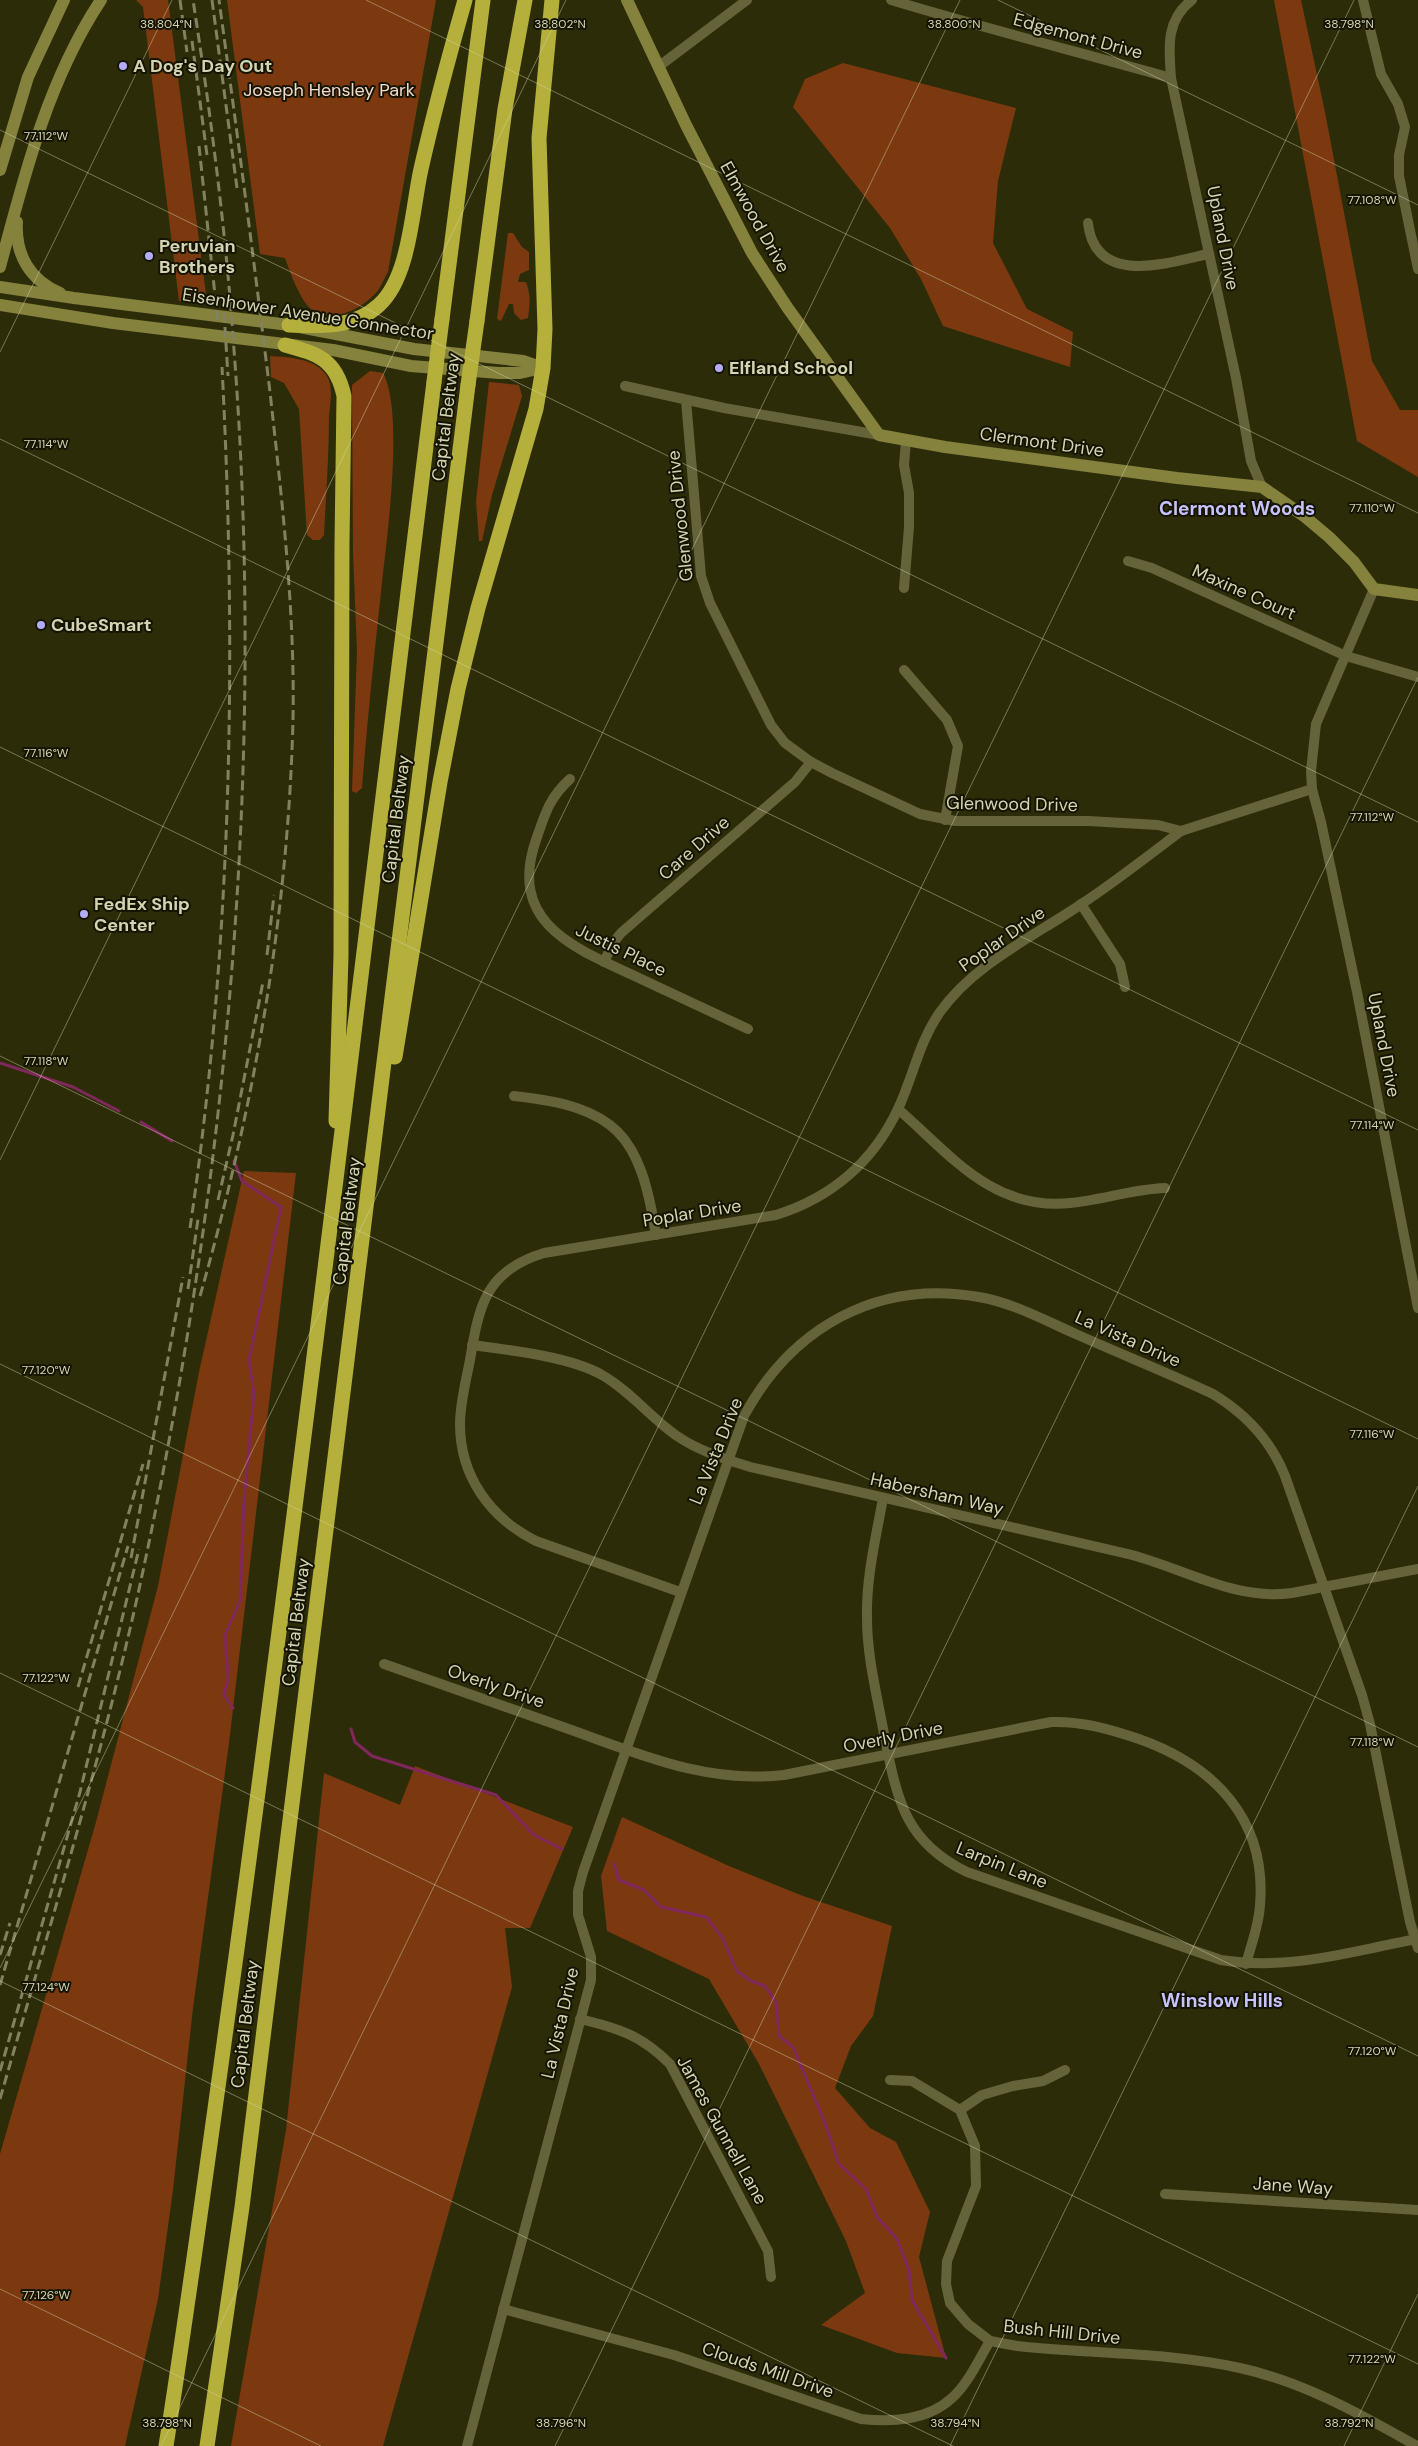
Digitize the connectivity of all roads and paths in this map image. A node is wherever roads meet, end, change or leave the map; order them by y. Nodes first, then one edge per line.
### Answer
1 (64, 0) edge
2 (101, 0) edge
3 (465, 0) edge
4 (483, 0) edge
5 (525, 0) edge
6 (552, 0) edge
7 (627, 0) edge
8 (748, 0) edge
9 (891, 0) edge
10 (1192, 0) edge
11 (1363, 0) edge
12 (658, 67) junction
13 (1171, 78) junction
14 (0, 170) edge
15 (18, 200) junction
16 (1088, 223) dead end
17 (1208, 254) junction
18 (0, 267) edge
19 (1418, 270) edge
20 (0, 286) edge
21 (74, 298) junction
22 (0, 305) edge
23 (289, 325) junction
24 (285, 345) junction
25 (542, 368) junction
26 (624, 386) dead end
27 (686, 400) junction
28 (879, 435) junction
29 (906, 441) junction
30 (1262, 486) junction
31 (1128, 561) dead end
32 (904, 588) dead end
33 (1374, 589) junction
34 (1418, 595) edge
35 (1346, 656) junction
36 (904, 670) dead end
37 (1418, 677) edge
38 (811, 762) junction
39 (570, 779) dead end
40 (1312, 789) junction
41 (945, 820) junction
42 (1181, 831) junction
43 (1082, 904) junction
44 (604, 962) junction
45 (1125, 987) dead end
46 (748, 1029) dead end
47 (514, 1096) dead end
48 (898, 1109) junction
49 (1165, 1188) dead end
50 (366, 1216) junction
51 (656, 1235) junction
52 (1418, 1308) edge
53 (317, 1329) junction
54 (472, 1345) junction
55 (727, 1459) junction
56 (884, 1498) junction
57 (1418, 1568) edge
58 (1324, 1587) junction
59 (680, 1592) junction
60 (384, 1664) dead end
61 (627, 1750) junction
62 (888, 1754) junction
63 (1417, 1942) edge
64 (1246, 1964) junction
65 (580, 2019) junction
66 (1065, 2070) dead end
67 (890, 2080) dead end
68 (960, 2110) junction
69 (1165, 2194) dead end
70 (1418, 2210) edge
71 (770, 2277) dead end
72 (503, 2309) junction
73 (990, 2341) junction
74 (166, 2446) edge
75 (207, 2446) edge
76 (467, 2446) edge
77 (1417, 2446) edge

1 - 14 main road
2 - 15 main road
3 - 23 highway
4 - 53 highway, Capital Beltway, bridge
5 - 50 highway, Capital Beltway, bridge
6 - 25 highway
7 - 12 main road, Elmwood Drive
8 - 12 street
9 - 13 street, Edgemont Drive
10 - 13 street, Upland Drive
11 - 19 street
12 - 28 main road, Elmwood Drive
13 - 17 street, Upland Drive
15 - 18 main road
15 - 21 main road
16 - 17 street
17 - 30 street, Upland Drive
20 - 21 main road, Eisenhower Avenue Connector
21 - 23 main road, Eisenhower Avenue Connector
22 - 24 main road, Eisenhower Avenue Connector
23 - 25 main road, Eisenhower Avenue Connector
24 - 25 main road, Eisenhower Avenue Connector
24 - 53 highway
25 - 50 highway
26 - 27 street, Clermont Drive
27 - 28 street, Clermont Drive
27 - 38 street, Glenwood Drive
28 - 29 main road, Clermont Drive
29 - 30 main road, Clermont Drive
29 - 32 street
30 - 33 main road, Clermont Drive
31 - 35 street, Maxine Court
33 - 34 main road
33 - 35 street
35 - 37 street, Maxine Court
35 - 40 street
36 - 41 street
38 - 41 street, Glenwood Drive
38 - 44 street, Care Drive
39 - 44 street, Justis Place
40 - 42 street
40 - 52 street, Upland Drive
41 - 42 street, Glenwood Drive
42 - 43 street, Poplar Drive
43 - 45 street
43 - 48 street, Poplar Drive
44 - 46 street, Justis Place
47 - 51 street
48 - 49 street
48 - 51 street, Poplar Drive
50 - 75 highway, Capital Beltway
51 - 54 street, Poplar Drive
53 - 74 highway, Capital Beltway
54 - 55 street, Habersham Way
54 - 59 street, Poplar Drive
55 - 56 street, Habersham Way
55 - 58 street, La Vista Drive
55 - 59 street, La Vista Drive
56 - 58 street, Habersham Way
56 - 62 street, Larpin Lane
57 - 58 street, Habersham Way
58 - 63 street, La Vista Drive
59 - 61 street, La Vista Drive
60 - 61 street, Overly Drive
61 - 62 street, Overly Drive
61 - 65 street, La Vista Drive
62 - 64 street, Larpin Lane
62 - 64 street, Overly Drive
63 - 64 street, Larpin Lane
65 - 71 street, James Gunnell Lane
65 - 72 street, La Vista Drive
66 - 68 street
67 - 68 street
68 - 73 street, Bush Hill Drive
69 - 70 street, Jane Way
72 - 73 street, Clouds Mill Drive
72 - 76 street, La Vista Drive
73 - 77 street, Bush Hill Drive

